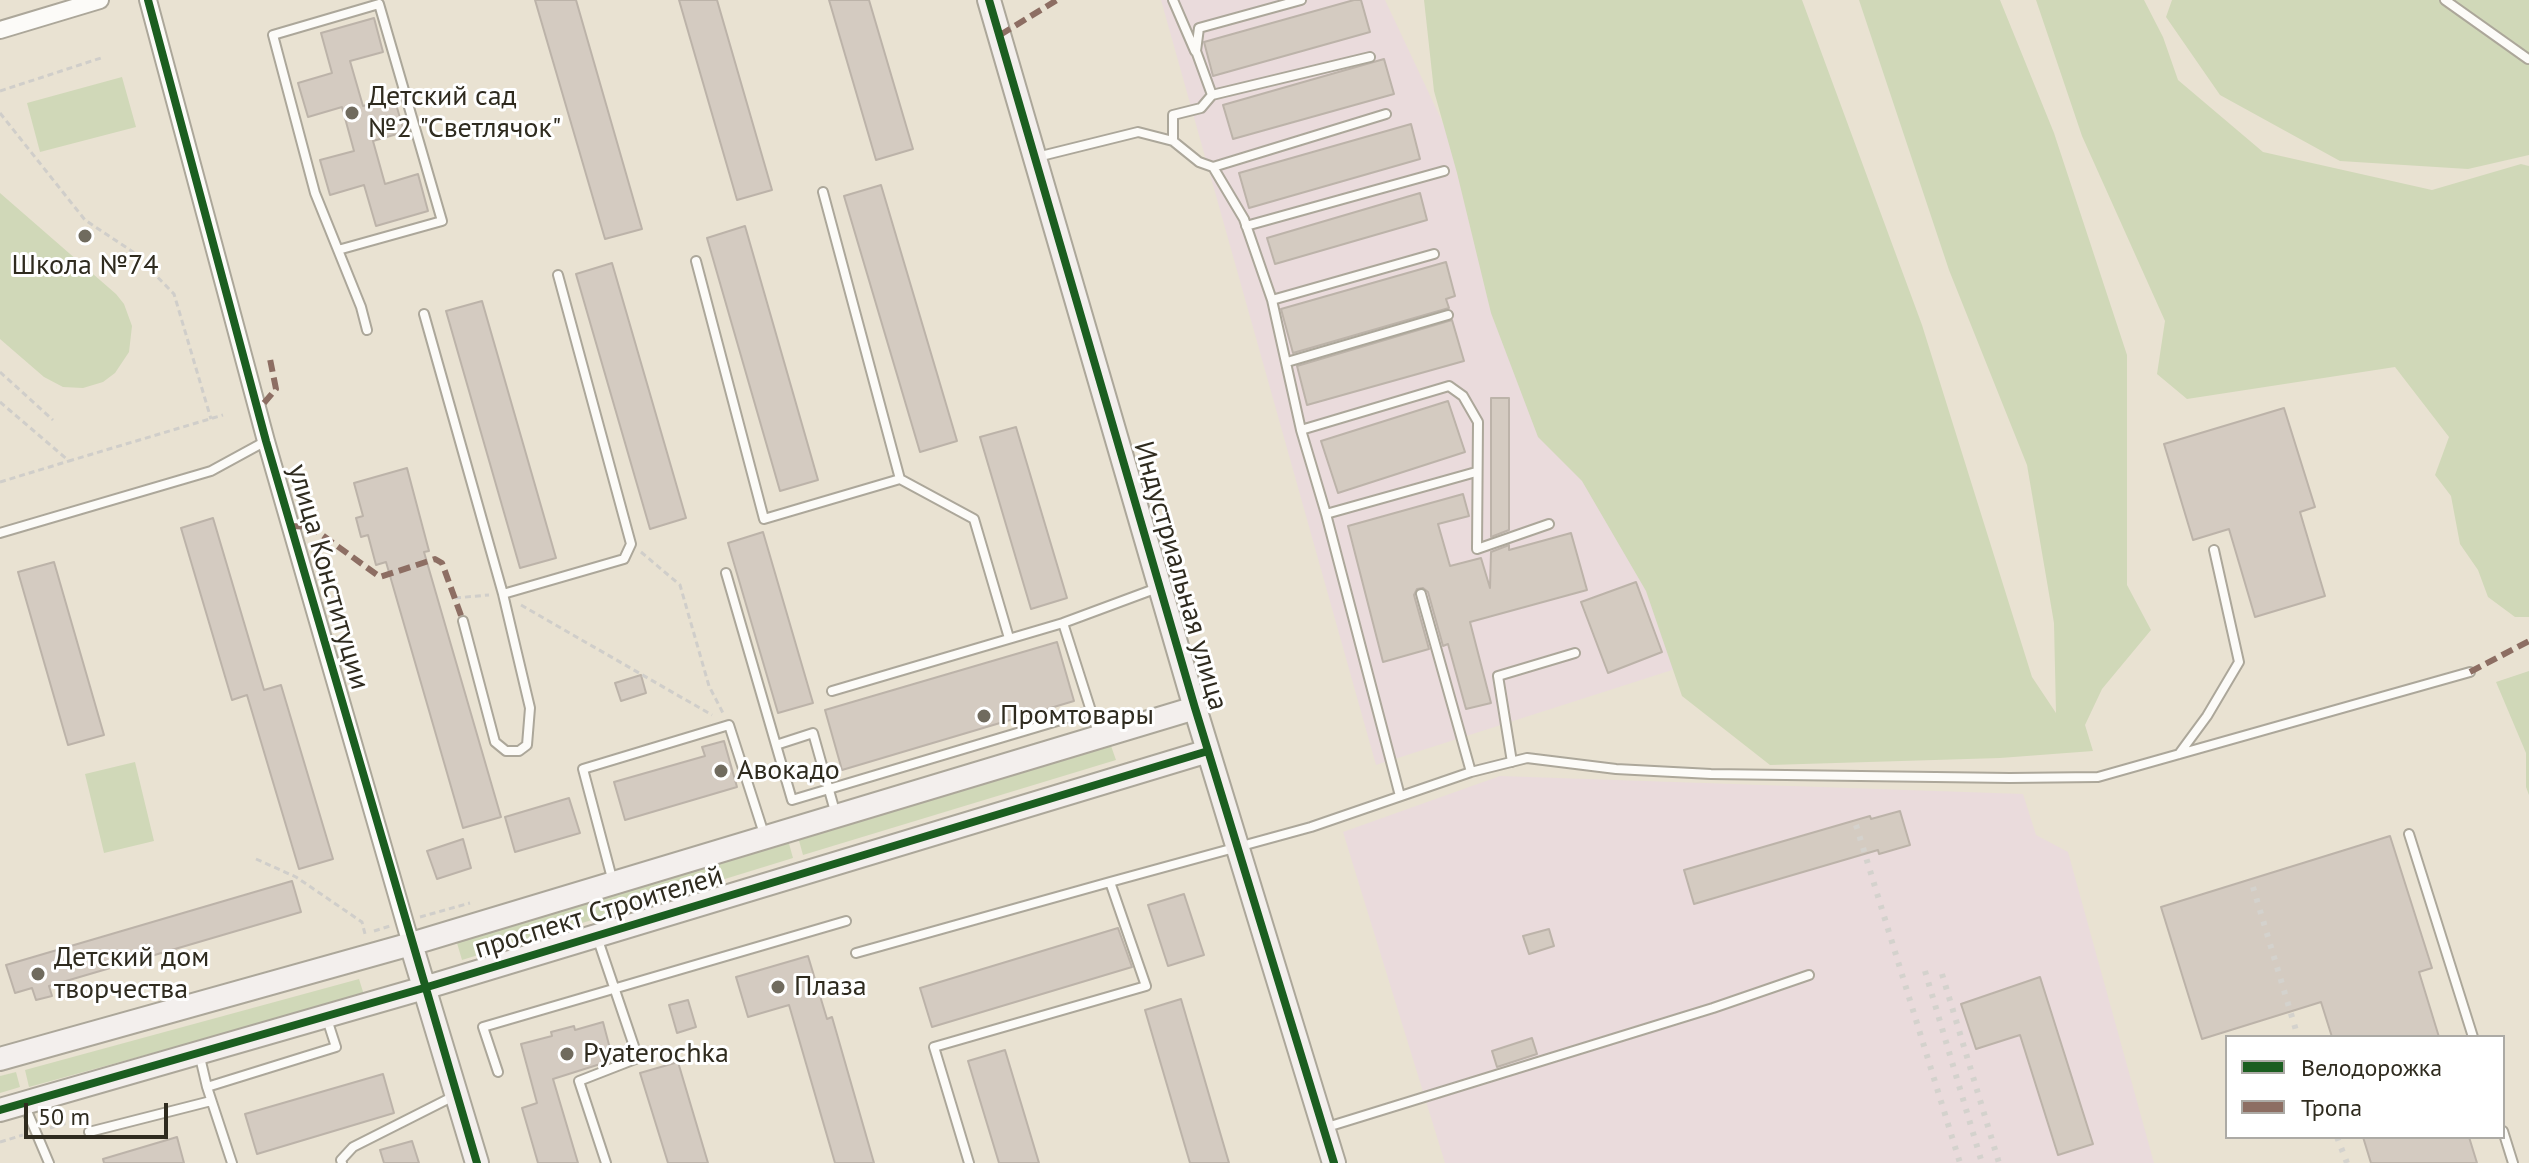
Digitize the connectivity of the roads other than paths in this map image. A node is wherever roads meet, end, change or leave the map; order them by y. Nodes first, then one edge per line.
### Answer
1 (100, 0) edge
2 (148, 0) edge
3 (989, 0) edge
4 (1173, 0) edge
5 (1301, 0) edge
6 (2445, 0) edge
7 (0, 30) edge
8 (1196, 51) junction
9 (1370, 57) dead end
10 (2528, 59) edge
11 (1212, 95) junction
12 (1386, 114) dead end
13 (1173, 141) junction
14 (1035, 157) junction
15 (1213, 167) junction
16 (1444, 171) dead end
17 (823, 192) dead end
18 (1246, 226) junction
19 (338, 250) junction
20 (1434, 254) dead end
21 (696, 261) dead end
22 (558, 275) dead end
23 (1272, 300) junction
24 (424, 314) dead end
25 (1448, 315) dead end
26 (367, 330) dead end
27 (1287, 362) junction
28 (1301, 430) junction
29 (266, 441) junction
30 (1476, 472) junction
31 (900, 479) junction
32 (1326, 514) junction
33 (1549, 524) dead end
34 (0, 533) edge
35 (2214, 550) dead end
36 (726, 573) dead end
37 (1161, 586) junction
38 (503, 594) junction
39 (1421, 594) dead end
40 (463, 621) dead end
41 (1063, 623) junction
42 (1009, 638) junction
43 (1575, 653) dead end
44 (2470, 672) dead end
45 (832, 691) dead end
46 (1195, 708) junction
47 (1091, 711) junction
48 (1099, 737) junction
49 (776, 745) junction
50 (1208, 751) junction
51 (2178, 755) junction
52 (1512, 762) junction
53 (1471, 772) junction
54 (829, 789) junction
55 (1400, 796) junction
56 (792, 800) junction
57 (796, 811) dead end
58 (837, 816) junction
59 (2409, 834) dead end
60 (765, 837) junction
61 (1237, 847) junction
62 (1110, 882) junction
63 (613, 883) junction
64 (846, 921) dead end
65 (597, 936) junction
66 (411, 944) junction
67 (856, 953) dead end
68 (1809, 975) dead end
69 (424, 988) junction
70 (613, 988) junction
71 (326, 1016) junction
72 (2472, 1035) edge
73 (199, 1053) junction
74 (0, 1059) edge
75 (498, 1072) dead end
76 (207, 1087) junction
77 (456, 1095) junction
78 (211, 1101) junction
79 (24, 1104) junction
80 (0, 1110) edge
81 (1323, 1128) junction
82 (89, 1132) dead end
83 (2505, 1137) edge
84 (339, 1162) edge
85 (49, 1163) edge
86 (232, 1163) edge
87 (477, 1163) edge
88 (606, 1163) edge
89 (969, 1163) edge
90 (1334, 1163) edge
91 (2513, 1163) edge

1 - 7 street
2 - 29 street, улица Конституции
3 - 14 street, Индустриальная улица
4 - 8 lane
5 - 8 lane
6 - 10 lane
8 - 11 lane
9 - 11 lane
11 - 13 lane
12 - 15 lane
13 - 14 lane
13 - 15 lane
14 - 37 street, Индустриальная улица
15 - 18 lane
16 - 18 lane
17 - 31 lane
18 - 23 lane
19 - 19 lane
19 - 26 lane
20 - 23 lane
21 - 31 lane
22 - 38 lane
23 - 27 lane
24 - 38 lane
25 - 27 lane
27 - 28 lane
28 - 30 lane
28 - 32 lane
29 - 34 lane
29 - 66 street, улица Конституции
30 - 32 lane
30 - 33 lane
31 - 42 lane
32 - 55 lane
35 - 51 lane
36 - 49 lane
37 - 41 lane
37 - 46 street, Индустриальная улица
38 - 40 lane
39 - 53 lane
41 - 42 lane
41 - 47 lane
42 - 45 lane
43 - 52 lane
44 - 51 lane
46 - 48 street, проспект Строителей
46 - 50 street, Индустриальная улица
47 - 48 lane
47 - 54 lane
48 - 58 street, проспект Строителей
49 - 54 lane
49 - 56 lane
50 - 61 street, Индустриальная улица
50 - 65 street, проспект Строителей
51 - 52 lane
52 - 53 lane
53 - 55 lane
54 - 56 lane
54 - 58 lane
55 - 61 lane
56 - 57 lane
58 - 60 street, проспект Строителей
59 - 72 lane
60 - 63 street, проспект Строителей
60 - 63 lane
61 - 62 lane
61 - 81 street, Индустриальная улица
62 - 67 lane
62 - 89 lane
63 - 66 street, проспект Строителей
64 - 70 lane
65 - 69 street, проспект Строителей
65 - 70 lane
66 - 69 street, улица Конституции
66 - 74 street, проспект Строителей
68 - 81 lane
69 - 71 street, проспект Строителей
69 - 77 street, улица Конституции
70 - 75 lane
70 - 88 lane
71 - 73 street, проспект Строителей
71 - 76 lane
73 - 76 lane
73 - 79 street, проспект Строителей
76 - 78 lane
77 - 84 lane
77 - 87 street, улица Конституции
78 - 82 lane
78 - 86 lane
79 - 80 street, проспект Строителей
79 - 85 lane
81 - 90 street, Индустриальная улица
83 - 91 lane

